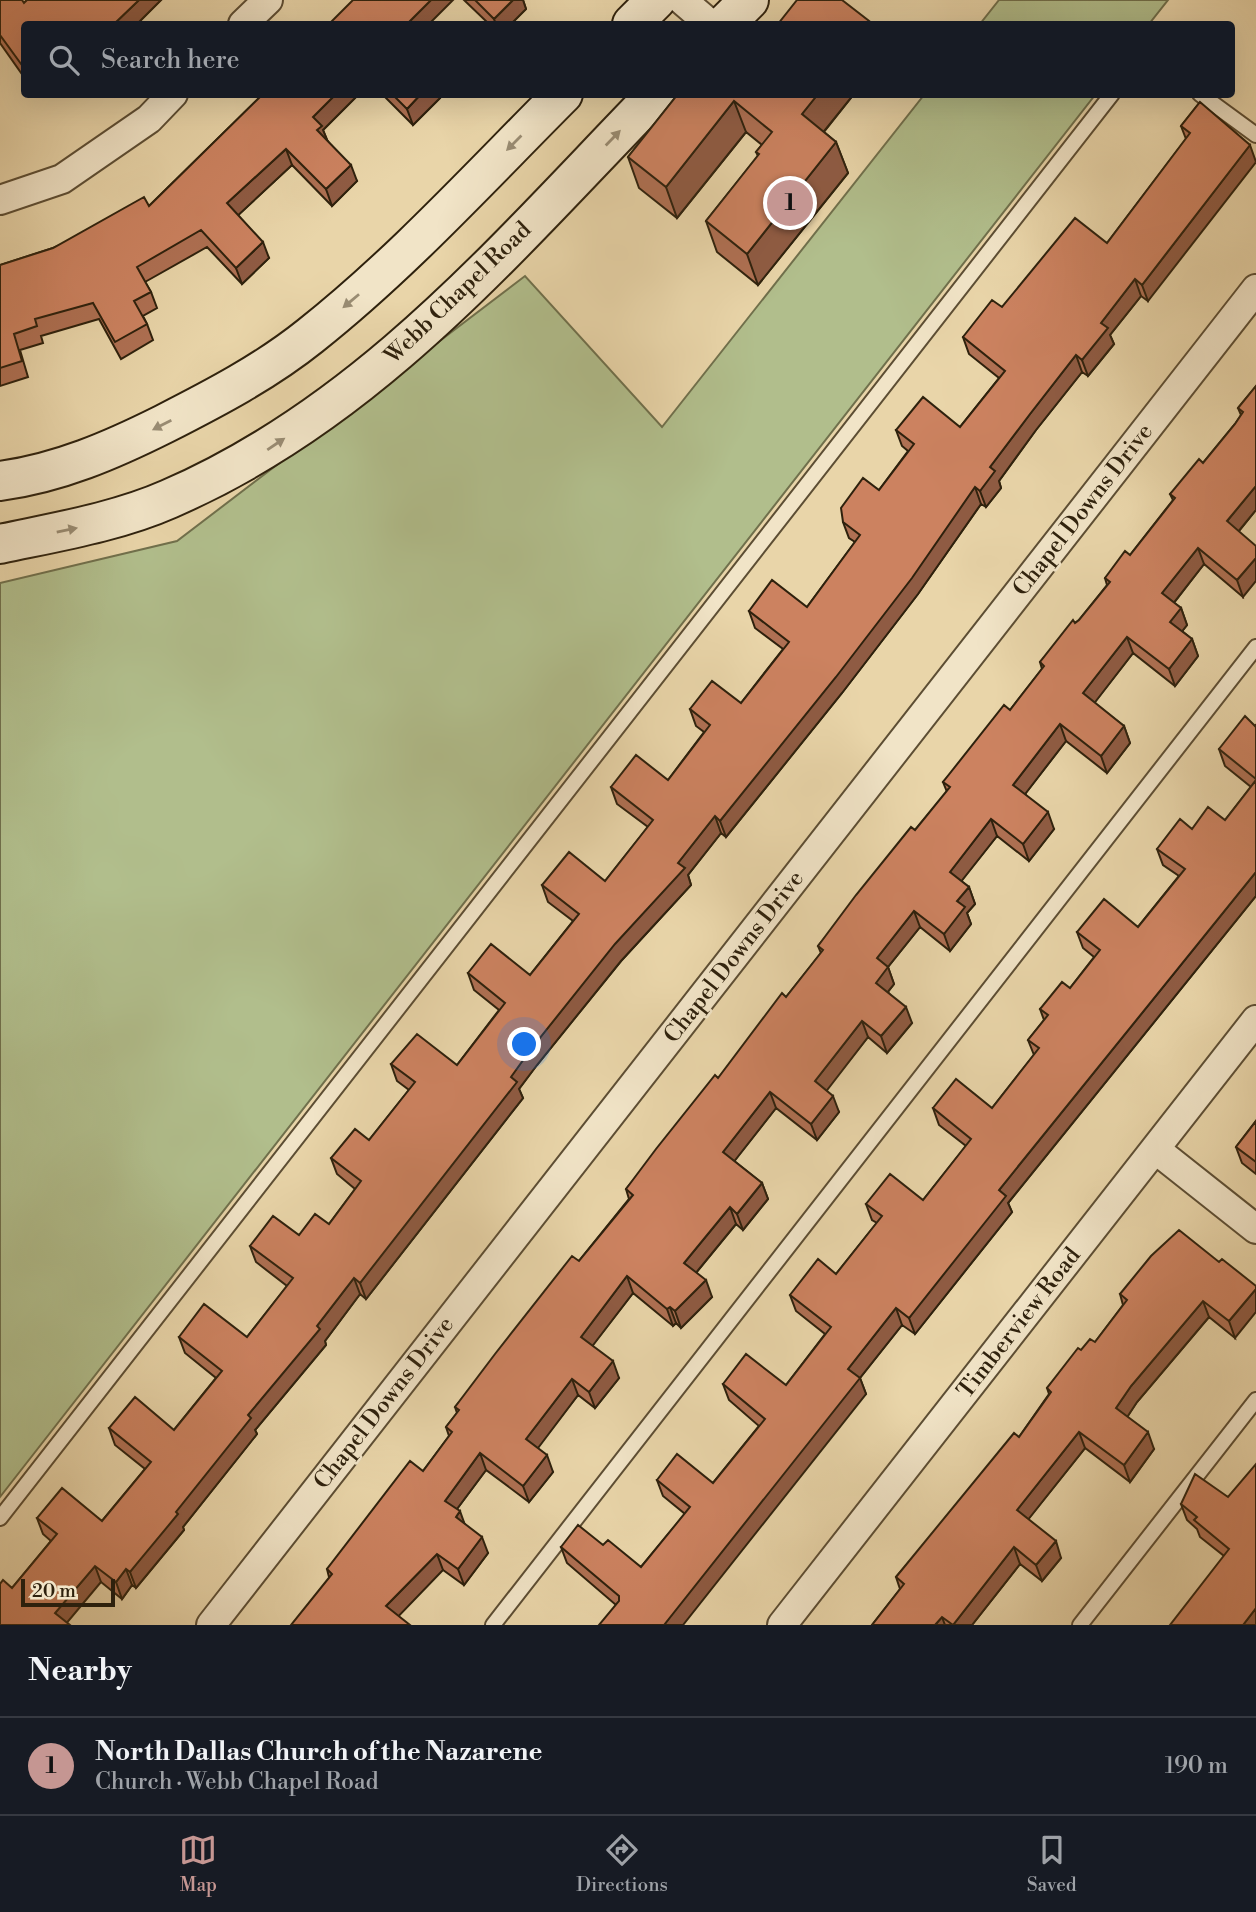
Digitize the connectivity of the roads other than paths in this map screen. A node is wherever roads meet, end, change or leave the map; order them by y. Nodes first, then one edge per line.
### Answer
1 (268, 0) edge
2 (656, 0) edge
3 (682, 0) edge
4 (749, 0) edge
5 (246, 21) edge
6 (635, 21) edge
7 (706, 21) edge
8 (727, 21) edge
9 (169, 98) edge
10 (558, 98) edge
11 (652, 98) edge
12 (1109, 98) edge
13 (1205, 98) edge
14 (1256, 135) edge
15 (0, 200) edge
16 (1256, 289) edge
17 (0, 481) edge
18 (0, 544) edge
19 (1256, 648) edge
20 (1256, 1020) edge
21 (1155, 1149) junction
22 (1256, 1229) edge
23 (1256, 1400) edge
24 (0, 1518) edge
25 (211, 1625) edge
26 (493, 1625) edge
27 (782, 1625) edge
28 (1080, 1625) edge

1 - 5 street
2 - 6 main road
3 - 7 street
4 - 8 main road
9 - 15 street
10 -> 17 main road
18 -> 11 main road, Webb Chapel Road
12 - 24 lane
13 - 14 lane
16 - 25 street, Chapel Downs Drive
19 - 26 lane
20 - 21 street, Timberview Road
21 - 22 street
21 - 27 street, Timberview Road
23 - 28 lane

